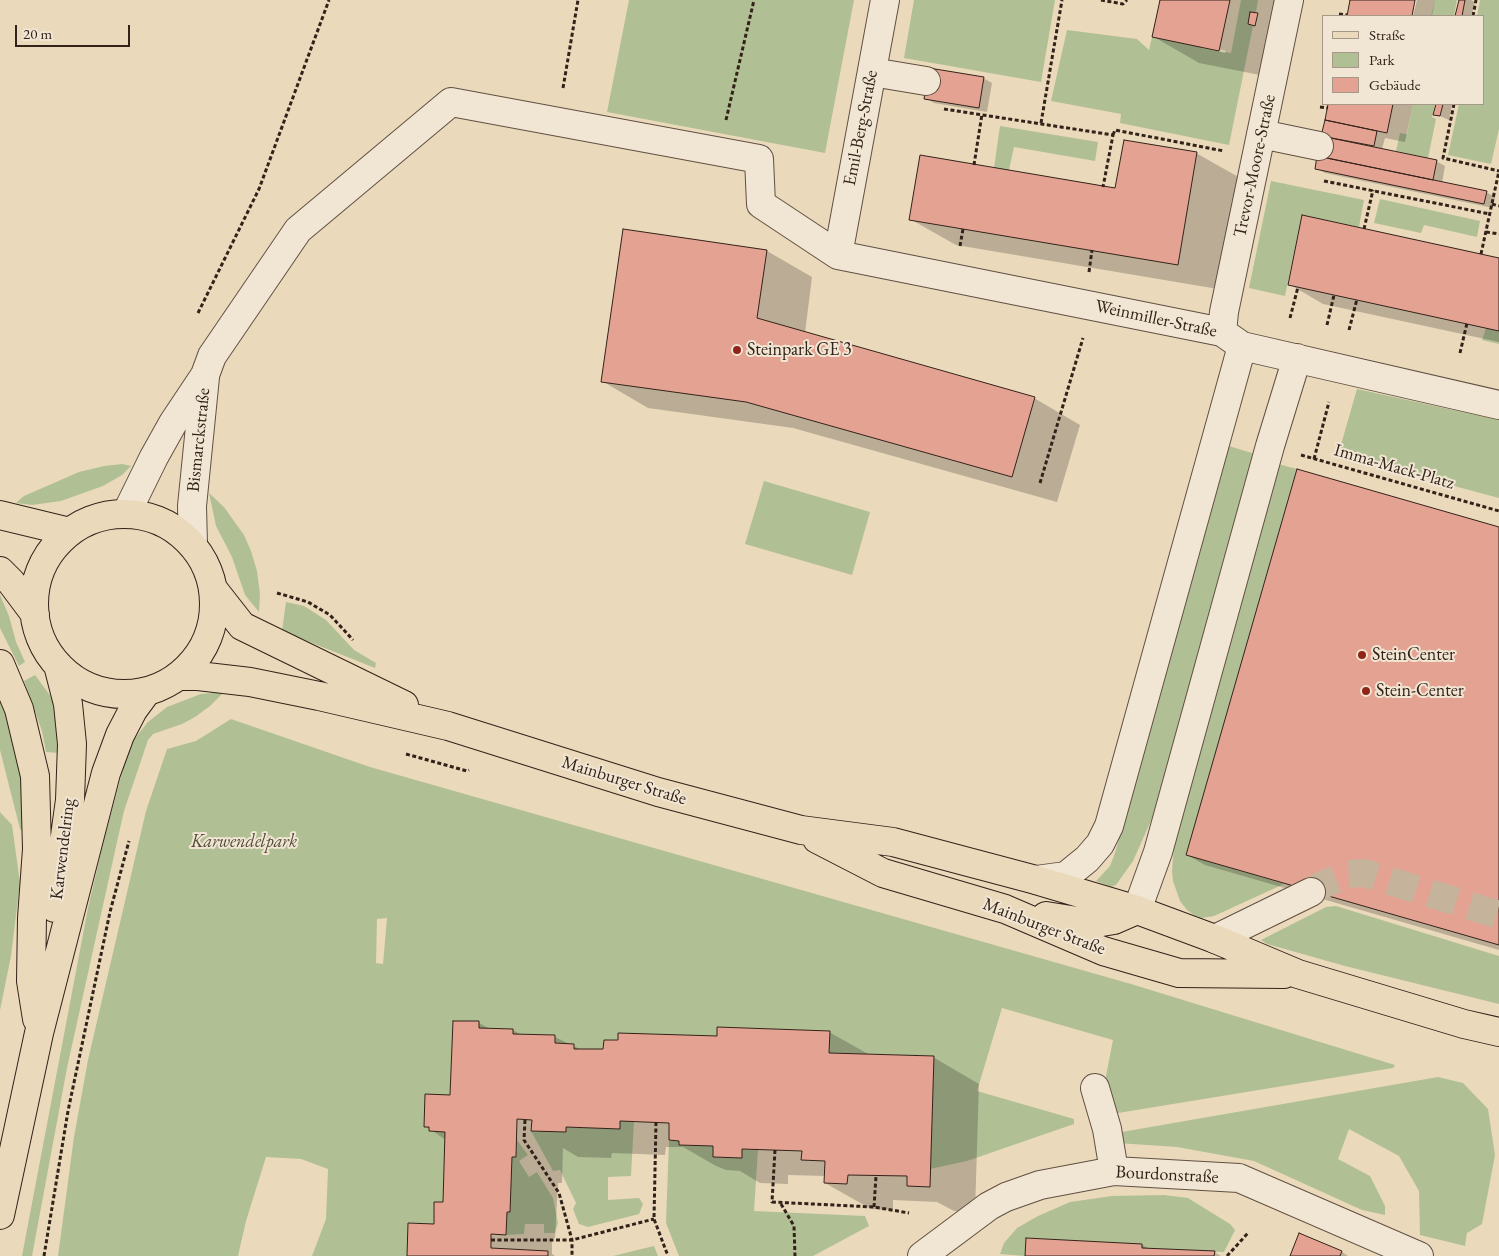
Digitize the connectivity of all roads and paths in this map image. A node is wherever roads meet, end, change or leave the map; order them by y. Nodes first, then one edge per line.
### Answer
1 (329, 0) edge
2 (578, 0) edge
3 (754, 0) edge
4 (885, 0) edge
5 (1062, 0) edge
6 (1101, 0) edge
7 (1127, 0) edge
8 (1289, 0) edge
9 (1476, 0) edge
10 (1339, 14) dead end
11 (1347, 15) edge
12 (1472, 15) edge
13 (872, 72) junction
14 (926, 81) dead end
15 (1454, 105) edge
16 (1320, 107) dead end
17 (1328, 108) dead end
18 (944, 109) dead end
19 (982, 114) junction
20 (557, 120) junction
21 (1041, 123) junction
22 (1112, 135) junction
23 (1259, 146) junction
24 (1319, 146) dead end
25 (718, 152) junction
26 (974, 165) dead end
27 (1499, 171) edge
28 (1316, 179) dead end
29 (1103, 187) dead end
30 (1372, 190) junction
31 (1492, 204) junction
32 (1499, 206) edge
33 (1490, 214) junction
34 (1364, 228) dead end
35 (1486, 232) junction
36 (1499, 234) edge
37 (1481, 254) dead end
38 (838, 256) junction
39 (1298, 287) dead end
40 (1334, 295) dead end
41 (1356, 299) dead end
42 (1093, 306) junction
43 (197, 314) dead end
44 (1290, 318) dead end
45 (1467, 323) dead end
46 (1327, 325) dead end
47 (1349, 330) dead end
48 (1232, 339) junction
49 (1460, 353) dead end
50 (1297, 358) junction
51 (205, 375) junction
52 (1332, 394) dead end
53 (1499, 405) edge
54 (1298, 454) dead end
55 (1314, 459) junction
56 (1040, 483) dead end
57 (1499, 511) edge
58 (126, 514) junction
59 (0, 515) edge
60 (70, 532) junction
61 (193, 545) junction
62 (0, 570) edge
63 (213, 589) junction
64 (278, 593) dead end
65 (35, 614) junction
66 (357, 644) dead end
67 (0, 664) edge
68 (58, 665) junction
69 (179, 676) junction
70 (147, 691) junction
71 (448, 726) junction
72 (801, 830) junction
73 (129, 841) dead end
74 (1036, 880) junction
75 (1311, 892) tunnel mouth
76 (1004, 910) junction
77 (1137, 910) junction
78 (1215, 938) junction
79 (1298, 974) junction
80 (1499, 1032) edge
81 (39, 1033) junction
82 (1095, 1088) dead end
83 (525, 1120) dead end
84 (656, 1122) dead end
85 (775, 1150) dead end
86 (1114, 1171) junction
87 (876, 1176) dead end
88 (781, 1203) junction
89 (874, 1207) junction
90 (909, 1213) dead end
91 (0, 1215) edge
92 (654, 1219) junction
93 (1248, 1233) dead end
94 (491, 1240) dead end
95 (572, 1240) junction
96 (44, 1256) edge
97 (572, 1256) edge
98 (668, 1256) edge
99 (796, 1256) edge
100 (922, 1256) edge
101 (1227, 1256) edge
102 (1419, 1256) edge

1 - 43 path
2 - 20 path
3 - 25 path
4 - 13 street, Emil-Berg-Straße
5 - 21 path
6 - 7 path
8 - 23 street, Trevor-Moore-Straße
9 - 12 path
10 - 11 path
13 - 14 street
13 - 38 street, Emil-Berg-Straße
15 - 27 path
16 - 17 path
18 - 19 path
19 - 21 path
19 - 26 path
20 - 25 street
20 - 51 street
21 - 22 path
22 - 23 path
22 - 29 path
23 - 24 street
23 - 48 street, Trevor-Moore-Straße
25 - 38 street
27 - 31 path
28 - 30 path
30 - 33 path
30 - 34 path
31 - 32 path
31 - 33 path
33 - 35 path
35 - 36 path
35 - 37 path
38 - 42 street, Weinmiller-Straße
39 - 44 path
40 - 46 path
41 - 47 path
42 - 48 street, Weinmiller-Straße
42 - 56 path
45 - 49 path
48 - 50 street, Weinmiller-Straße
48 - 74 street, Trevor-Moore-Straße
50 - 53 street, Weinmiller-Straße
50 - 77 street
51 - 58 street, Bismarckstraße
51 - 61 street, Bismarckstraße
52 - 55 path
54 - 55 path, Imma-Mack-Platz
55 - 57 path, Imma-Mack-Platz
58 - 60 main road, Mainburger Straße
58 - 61 main road, Mainburger Straße
59 - 60 main road
60 - 65 main road, Mainburger Straße
61 - 63 main road, Mainburger Straße
62 - 65 main road, Mainburger Straße
63 - 69 main road, Mainburger Straße
63 - 71 main road, Mainburger Straße
64 - 66 path
65 - 68 main road, Mainburger Straße
67 - 81 main road
68 - 70 main road, Mainburger Straße
68 - 81 main road, Karwendelring
69 - 70 main road, Mainburger Straße
69 - 71 main road, Mainburger Straße
70 - 81 main road, Karwendelring
71 - 72 main road, Mainburger Straße
72 - 74 main road, Mainburger Straße
72 - 76 main road, Mainburger Straße
73 - 96 path
74 - 77 main road, Mainburger Straße
75 - 78 street
76 - 77 main road
76 - 79 main road, Mainburger Straße
77 - 78 main road, Mainburger Straße
78 - 79 main road, Mainburger Straße
79 - 80 main road, Mainburger Straße
81 - 91 main road, Karwendelring
82 - 86 street
83 - 95 path
84 - 92 path
85 - 88 path
86 - 100 street, Bourdonstraße
86 - 102 street, Bourdonstraße
87 - 89 path
88 - 89 path
88 - 99 path
89 - 90 path
92 - 95 path
92 - 98 path
93 - 101 path
94 - 95 path
95 - 97 path

